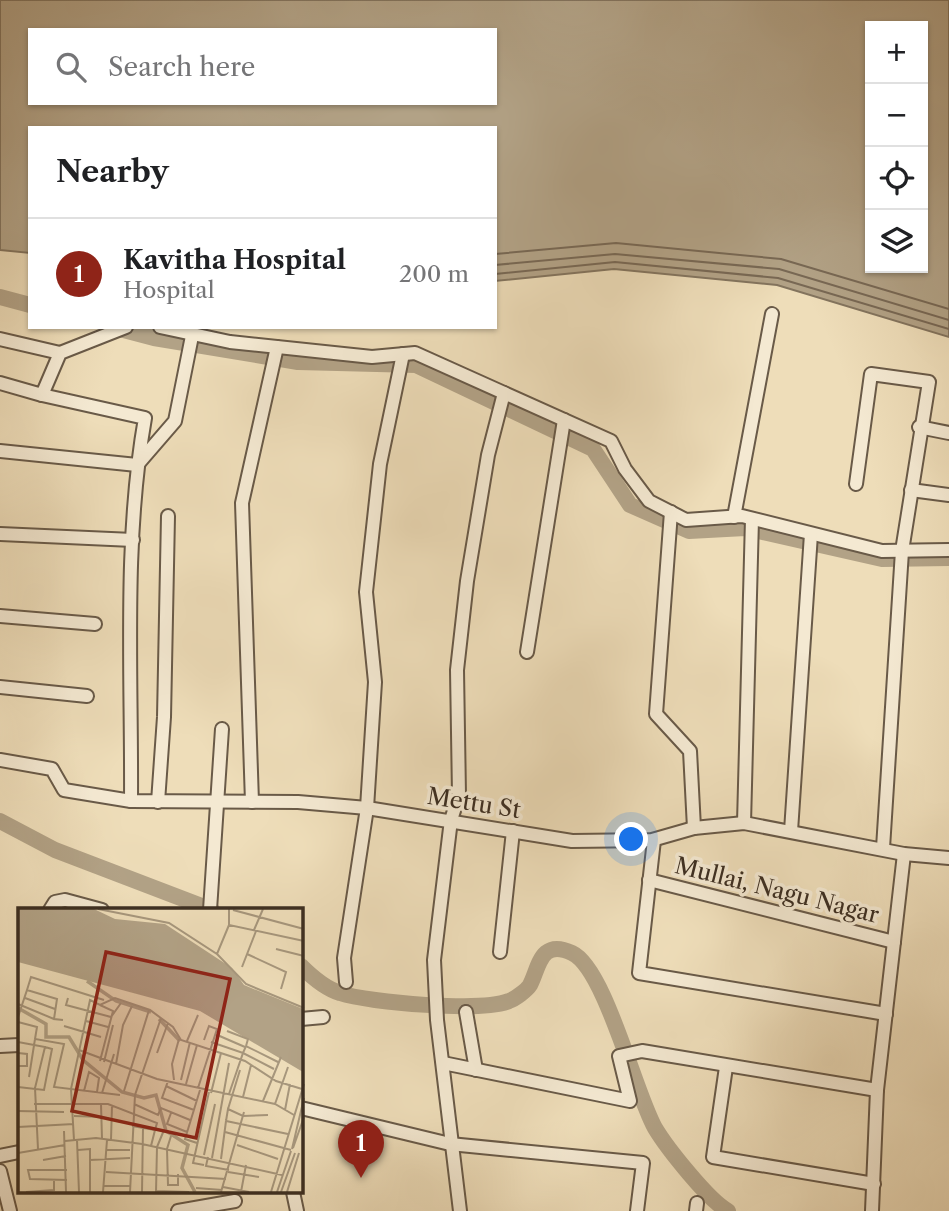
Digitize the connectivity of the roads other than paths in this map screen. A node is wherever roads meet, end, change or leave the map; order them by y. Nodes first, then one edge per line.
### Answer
1 (772, 314) dead end
2 (164, 329) edge
3 (121, 331) edge
4 (0, 340) edge
5 (191, 342) junction
6 (276, 349) junction
7 (60, 353) junction
8 (402, 356) junction
9 (0, 383) edge
10 (42, 395) junction
11 (504, 396) junction
12 (563, 423) junction
13 (919, 427) junction
14 (949, 433) edge
15 (0, 451) edge
16 (137, 465) junction
17 (856, 484) dead end
18 (911, 490) junction
19 (949, 495) edge
20 (671, 514) junction
21 (168, 516) dead end
22 (734, 517) junction
23 (752, 521) junction
24 (0, 534) edge
25 (810, 539) junction
26 (133, 540) junction
27 (949, 551) edge
28 (902, 556) junction
29 (0, 616) edge
30 (95, 624) dead end
31 (527, 652) dead end
32 (0, 687) edge
33 (87, 696) dead end
34 (222, 729) dead end
35 (0, 760) edge
36 (131, 801) junction
37 (158, 802) junction
38 (252, 802) junction
39 (215, 804) junction
40 (368, 808) junction
41 (451, 820) junction
42 (744, 822) junction
43 (694, 828) junction
44 (513, 831) junction
45 (791, 831) junction
46 (654, 840) junction
47 (883, 848) junction
48 (904, 854) junction
49 (949, 858) edge
50 (649, 880) junction
51 (211, 905) edge
52 (51, 908) edge
53 (95, 908) edge
54 (894, 942) junction
55 (500, 951) dead end
56 (346, 982) dead end
57 (466, 1012) dead end
58 (886, 1014) junction
59 (323, 1017) dead end
60 (303, 1019) edge
61 (18, 1045) edge
62 (0, 1046) edge
63 (443, 1063) junction
64 (726, 1067) junction
65 (476, 1070) junction
66 (877, 1090) junction
67 (303, 1108) edge
68 (450, 1144) junction
69 (18, 1152) edge
70 (0, 1156) edge
71 (0, 1171) edge
72 (874, 1184) junction
73 (235, 1201) edge
74 (10, 1211) edge
75 (178, 1211) edge
76 (460, 1211) edge
77 (637, 1211) edge
78 (872, 1211) edge

1 - 22 street
2 - 5 street
3 - 7 street
4 - 7 street
5 - 6 street
5 - 16 street
6 - 8 street
6 - 38 street
7 - 10 street
8 - 11 street
8 - 40 street
9 - 10 street
10 - 16 street
11 - 12 street
11 - 41 street
12 - 20 street
12 - 31 street
13 - 14 street
13 - 17 street
13 - 18 street
15 - 16 street
16 - 26 street
18 - 19 street
18 - 28 street
20 - 22 street
20 - 43 street
21 - 37 street
22 - 23 street
23 - 25 street
23 - 42 street
24 - 26 street
25 - 28 street
25 - 45 street
26 - 36 street
27 - 28 street
28 - 47 street
29 - 30 street
32 - 33 street
34 - 39 street
35 - 36 street, Mettu St
36 - 37 street, Mettu St
37 - 39 street, Mettu St
38 - 39 street, Mettu St
38 - 40 street, Mettu St
39 - 51 street
40 - 41 street, Mettu St
40 - 56 street
41 - 44 street, Mettu St
41 - 63 street
42 - 43 street, Mettu St
42 - 45 street, Mettu St
43 - 46 street, Mettu St
44 - 46 street, Mettu St
44 - 55 street
45 - 47 street, Mettu St
46 - 50 street
47 - 48 street, Mettu St
48 - 49 street, Mettu St
48 - 54 street
50 - 54 street, Mullai, Nagu Nagar
50 - 58 street
52 - 53 street
54 - 58 street
57 - 65 street
58 - 66 street
59 - 60 street
61 - 62 street
63 - 65 street
63 - 68 street
64 - 65 street
64 - 66 street
64 - 72 street
66 - 72 street
67 - 68 street
68 - 76 street
68 - 77 street
69 - 70 street
71 - 74 street
72 - 78 street
73 - 75 street

